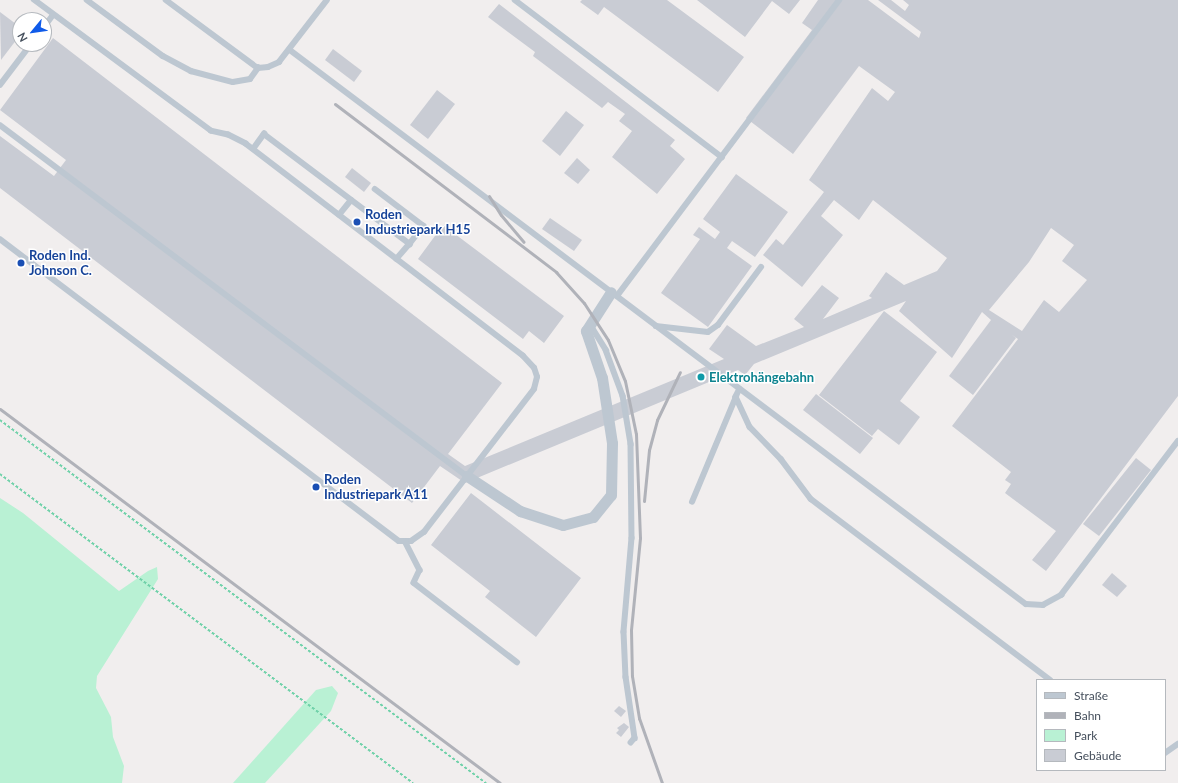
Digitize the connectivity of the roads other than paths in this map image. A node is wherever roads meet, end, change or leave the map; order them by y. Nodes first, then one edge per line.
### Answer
1 (34, 0) edge
2 (88, 0) edge
3 (166, 0) edge
4 (327, 0) edge
5 (515, 0) edge
6 (839, 0) edge
7 (53, 15) joint
8 (290, 50) junction
9 (25, 52) edge
10 (258, 68) junction
11 (0, 86) edge
12 (0, 125) edge
13 (253, 149) junction
14 (722, 157) junction
15 (376, 189) dead end
16 (351, 200) junction
17 (339, 215) junction
18 (0, 239) edge
19 (410, 244) junction
20 (397, 259) junction
21 (761, 267) dead end
22 (614, 294) junction
23 (590, 323) junction
24 (656, 326) junction
25 (740, 389) junction
26 (736, 396) junction
27 (1178, 441) edge
28 (467, 476) junction
29 (692, 502) dead end
30 (405, 541) junction
31 (517, 662) dead end
32 (1049, 679) edge
33 (632, 743) dead end
34 (1178, 744) edge
35 (1166, 752) edge

1 - 7 lane
2 - 10 lane
3 - 10 lane
4 - 8 lane
5 - 14 lane
6 - 14 lane
7 - 13 lane
8 - 10 lane
8 - 22 lane
9 - 11 lane
12 - 28 lane
13 - 16 lane
13 - 17 lane
14 - 22 lane
15 - 19 lane
16 - 17 lane
16 - 19 lane
17 - 20 lane
18 - 30 lane
19 - 20 lane
20 - 28 lane
21 - 24 lane
22 - 23 street
22 - 24 lane
23 - 28 street
23 - 33 lane
24 - 25 lane
25 - 26 lane
25 - 27 lane
26 - 29 lane
26 - 32 lane
28 - 30 lane
30 - 31 lane
34 - 35 lane

